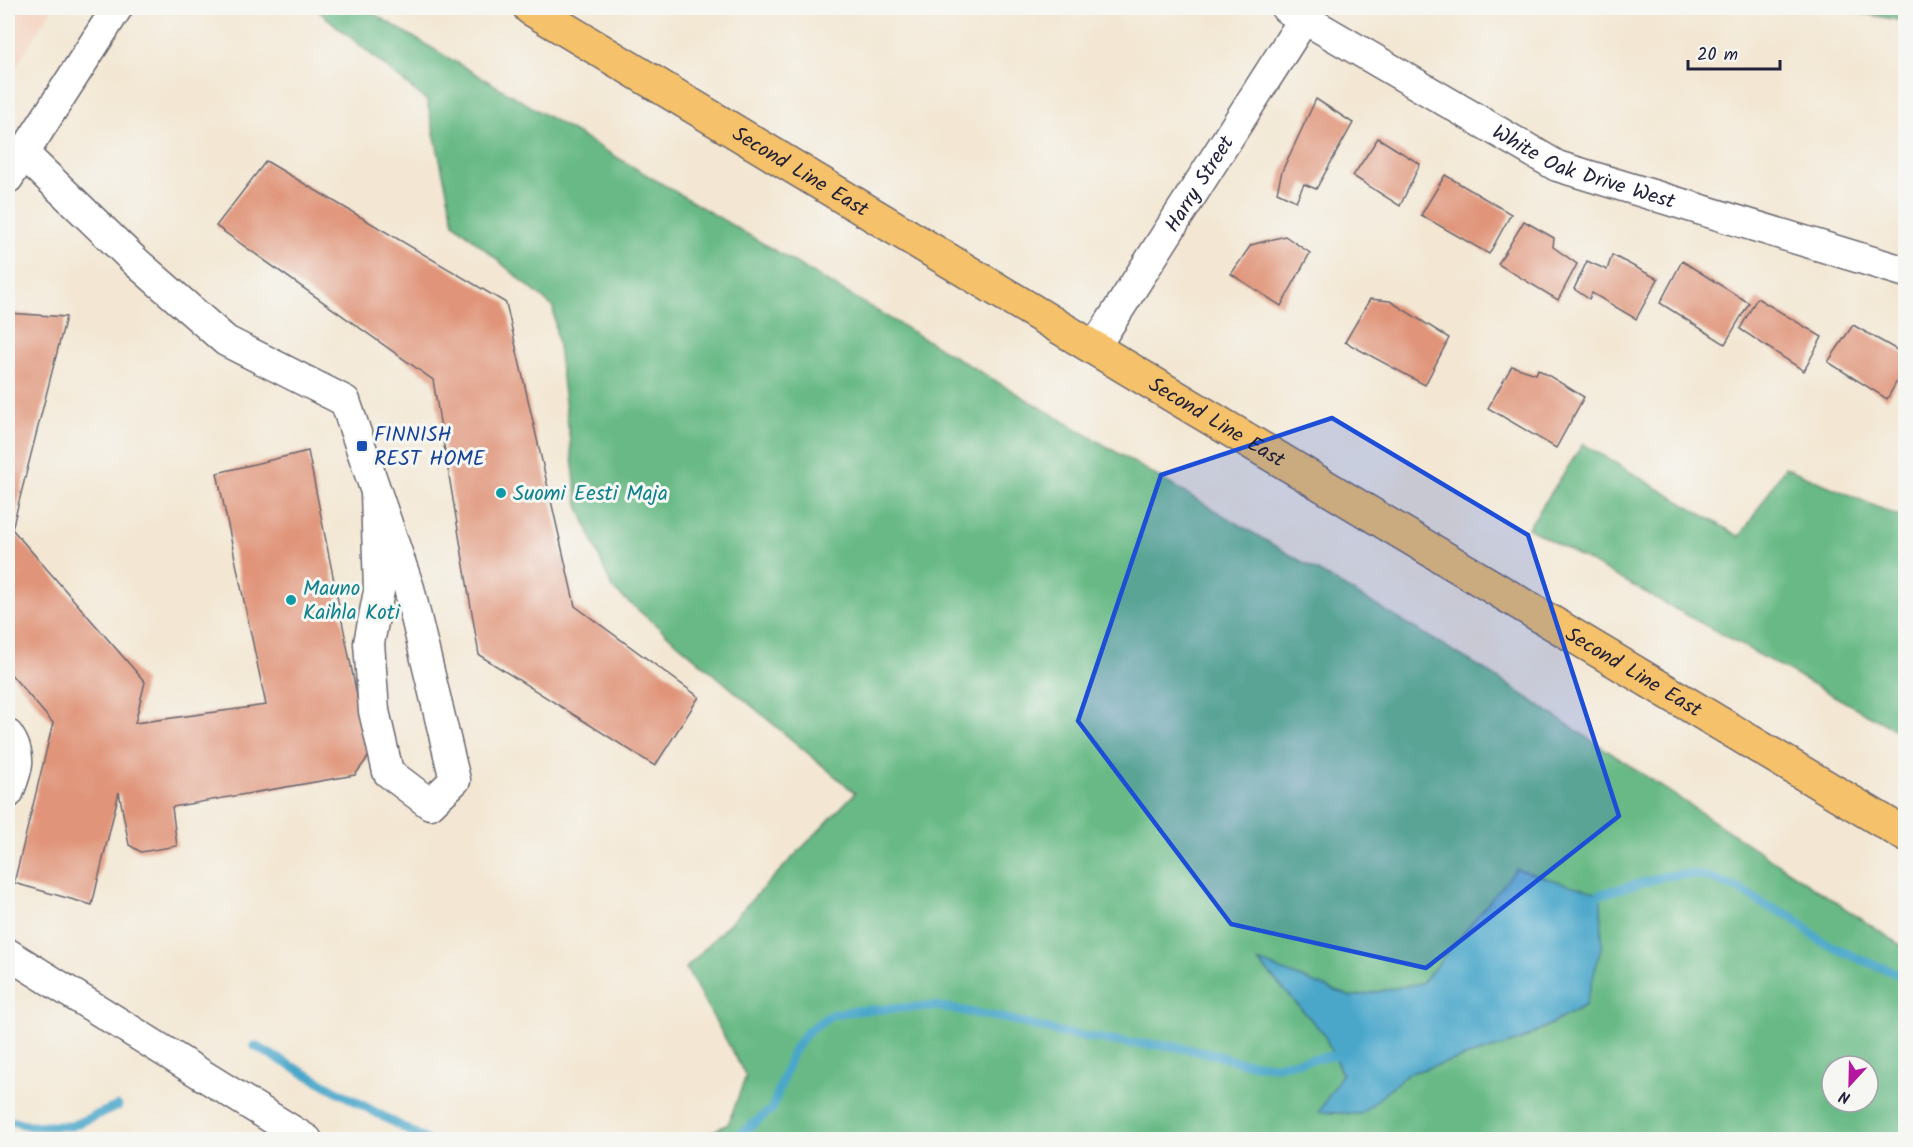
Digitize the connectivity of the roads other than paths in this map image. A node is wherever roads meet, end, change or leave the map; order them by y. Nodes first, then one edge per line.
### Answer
1 (117, 8) edge
2 (531, 8) edge
3 (1295, 13) edge
4 (23, 153) junction
5 (8, 178) edge
6 (1905, 272) edge
7 (1094, 348) junction
8 (376, 492) junction
9 (8, 735) edge
10 (8, 793) edge
11 (1905, 835) edge
12 (8, 954) edge
13 (307, 1140) edge

1 - 4 street
2 - 7 highway, Second Line East
3 - 6 street, White Oak Drive West
3 - 7 street, Harry Street
4 - 5 street
4 - 8 street
7 - 11 highway, Second Line East
8 - 8 street
9 - 10 street
12 - 13 street

